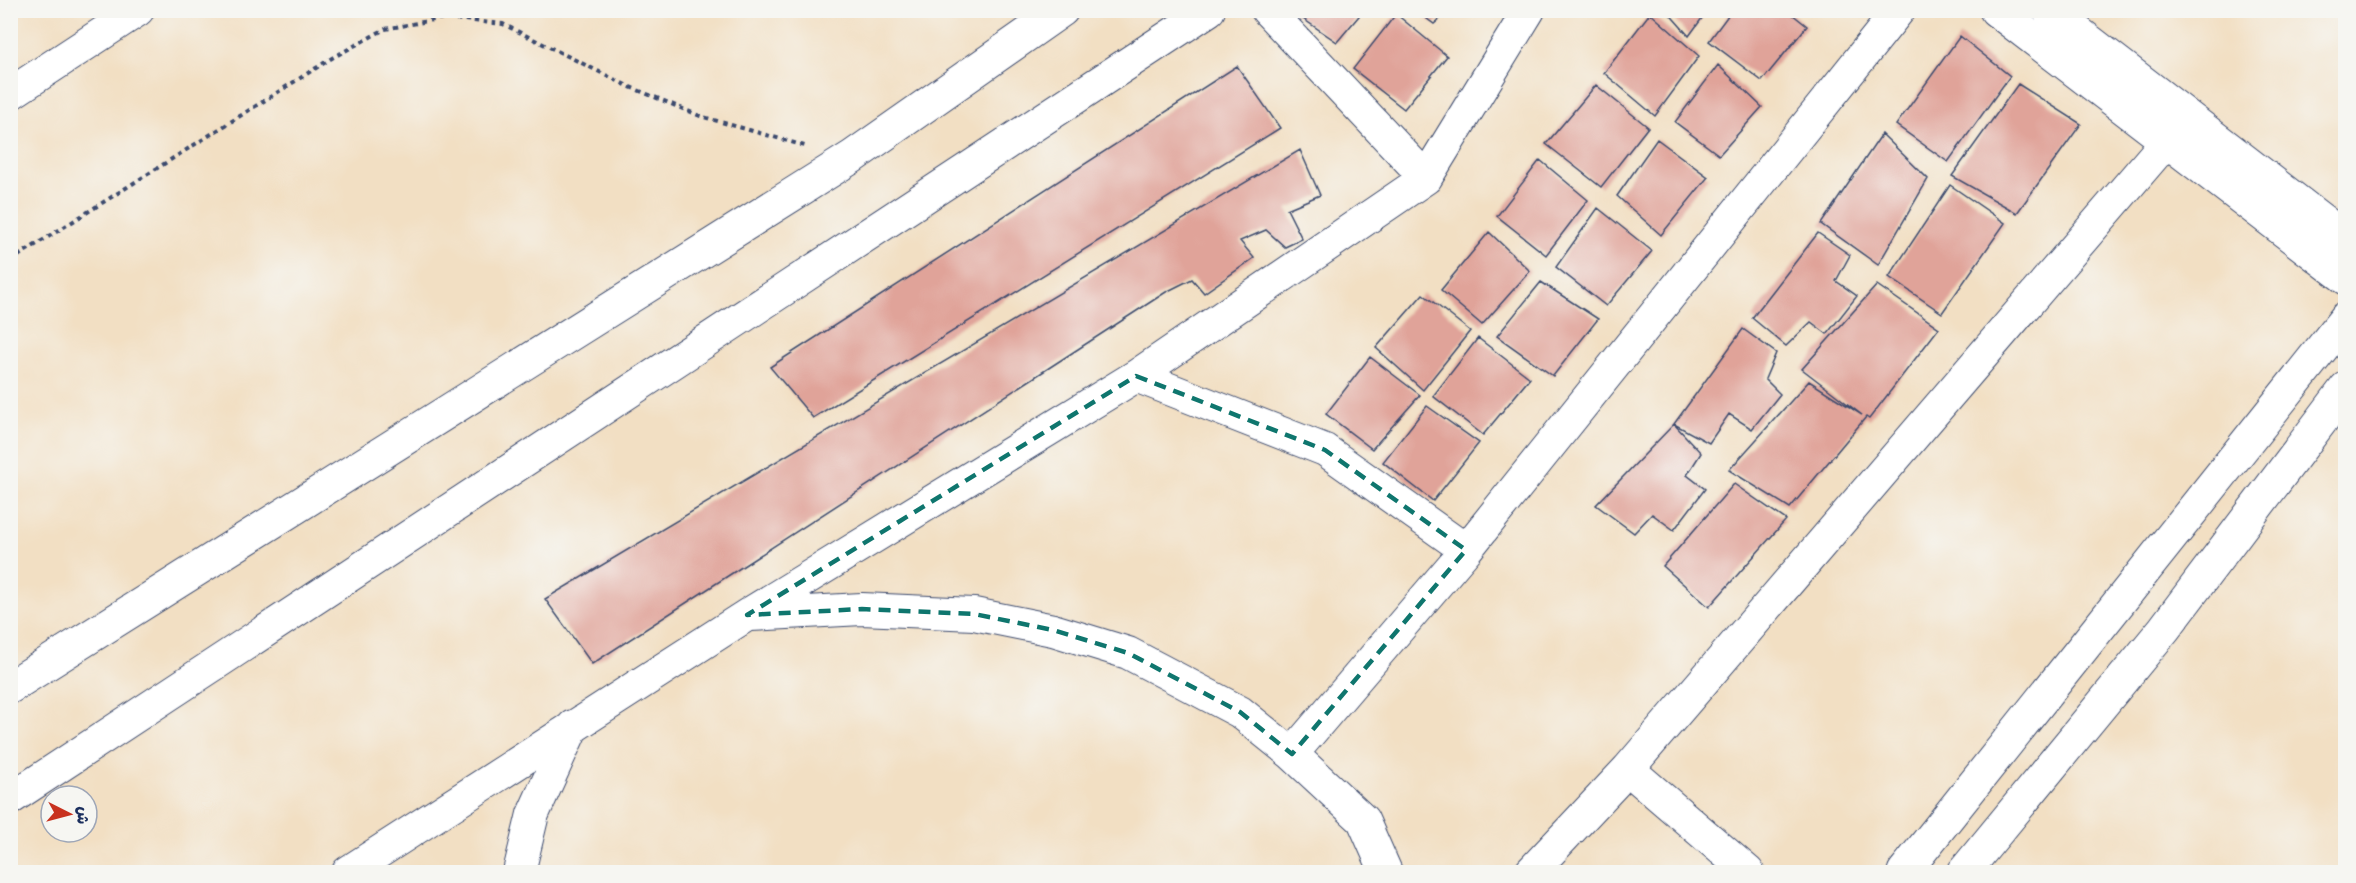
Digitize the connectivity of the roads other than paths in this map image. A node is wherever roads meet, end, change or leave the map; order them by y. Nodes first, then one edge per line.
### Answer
1 (1062, 10) edge
2 (1209, 10) edge
3 (1267, 10) edge
4 (1529, 10) edge
5 (1899, 10) edge
6 (1996, 10) edge
7 (2049, 10) edge
8 (138, 11) edge
9 (10, 94) edge
10 (2188, 117) junction
11 (2167, 141) junction
12 (1426, 178) junction
13 (2346, 238) edge
14 (2346, 278) edge
15 (2346, 318) edge
16 (1136, 376) junction
17 (2346, 388) edge
18 (1466, 550) junction
19 (747, 615) junction
20 (10, 687) edge
21 (573, 726) junction
22 (1292, 754) junction
23 (1628, 769) junction
24 (10, 799) edge
25 (348, 873) edge
26 (519, 873) edge
27 (1386, 873) edge
28 (1531, 873) edge
29 (1748, 873) edge
30 (1904, 873) edge
31 (1964, 873) edge

1 - 20 street
2 - 24 street
3 - 12 street
4 - 12 street
5 - 18 street
6 - 11 street
7 - 10 street
8 - 9 street
10 - 11 street
10 - 13 street
11 - 14 street
11 - 23 street
12 - 16 street
15 - 30 street
16 - 18 street
16 - 19 street
17 - 31 street
18 - 22 street
19 - 21 street
19 - 22 street
21 - 25 street
21 - 26 street
22 - 27 street
23 - 28 street
23 - 29 street

